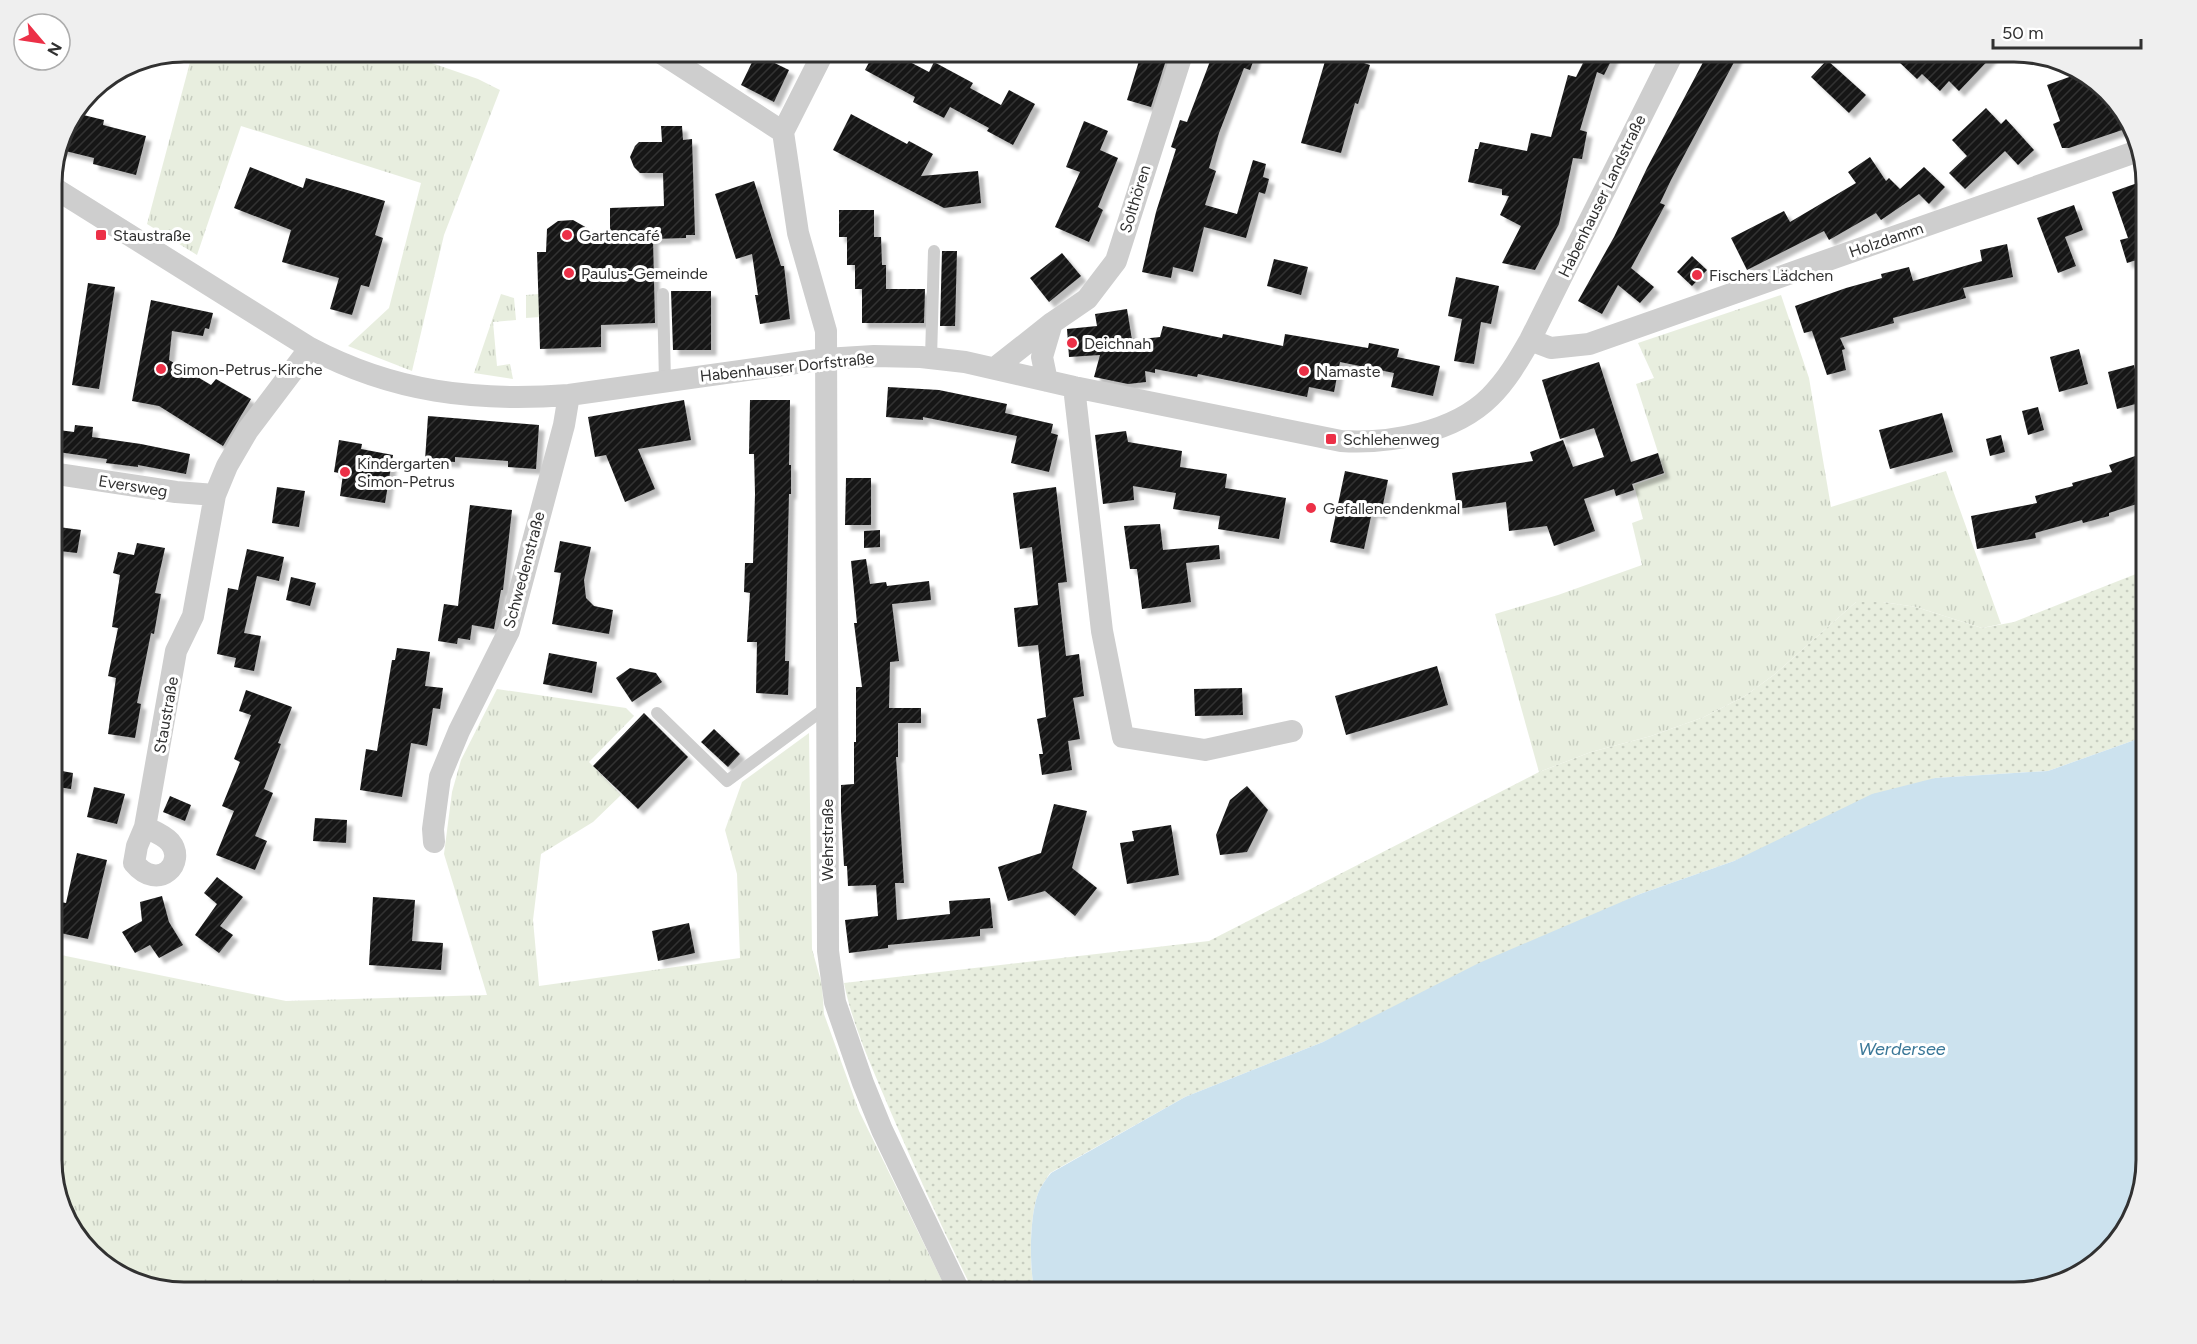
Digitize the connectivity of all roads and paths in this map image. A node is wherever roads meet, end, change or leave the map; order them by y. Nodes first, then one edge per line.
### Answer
1 (675, 62) edge
2 (818, 62) edge
3 (1179, 62) edge
4 (1669, 62) edge
5 (783, 132) junction
6 (2131, 153) edge
7 (62, 193) edge
8 (934, 251) dead end
9 (663, 294) dead end
10 (1052, 323) junction
11 (1530, 340) junction
12 (310, 348) junction
13 (931, 358) junction
14 (825, 359) junction
15 (995, 368) junction
16 (1047, 381) junction
17 (665, 382) junction
18 (1074, 387) junction
19 (569, 395) junction
20 (62, 475) edge
21 (215, 495) junction
22 (826, 706) junction
23 (657, 713) dead end
24 (1292, 731) dead end
25 (145, 827) dead end
26 (434, 842) dead end
27 (955, 1282) edge

1 - 5 street
2 - 5 street
3 - 10 street, Solthören
4 - 11 street, Habenhauser Landstraße
5 - 14 street, Wehrstraße
6 - 11 street, Holzdamm
7 - 12 street, Habenhauser Dorfstraße
8 - 13 lane
9 - 17 lane
10 - 15 street, Solthören
10 - 16 street
11 - 18 street, Habenhauser Dorfstraße
12 - 19 street, Habenhauser Dorfstraße
12 - 21 street, Staustraße
13 - 14 street, Habenhauser Dorfstraße
13 - 15 street, Habenhauser Dorfstraße
14 - 17 street, Habenhauser Dorfstraße
14 - 22 street, Wehrstraße
15 - 16 street, Habenhauser Dorfstraße
16 - 18 street, Habenhauser Dorfstraße
17 - 19 street, Habenhauser Dorfstraße
18 - 24 street
19 - 26 street, Schwedenstraße
20 - 21 street, Eversweg
21 - 25 street, Staustraße
22 - 23 lane
22 - 27 street, Wehrstraße

